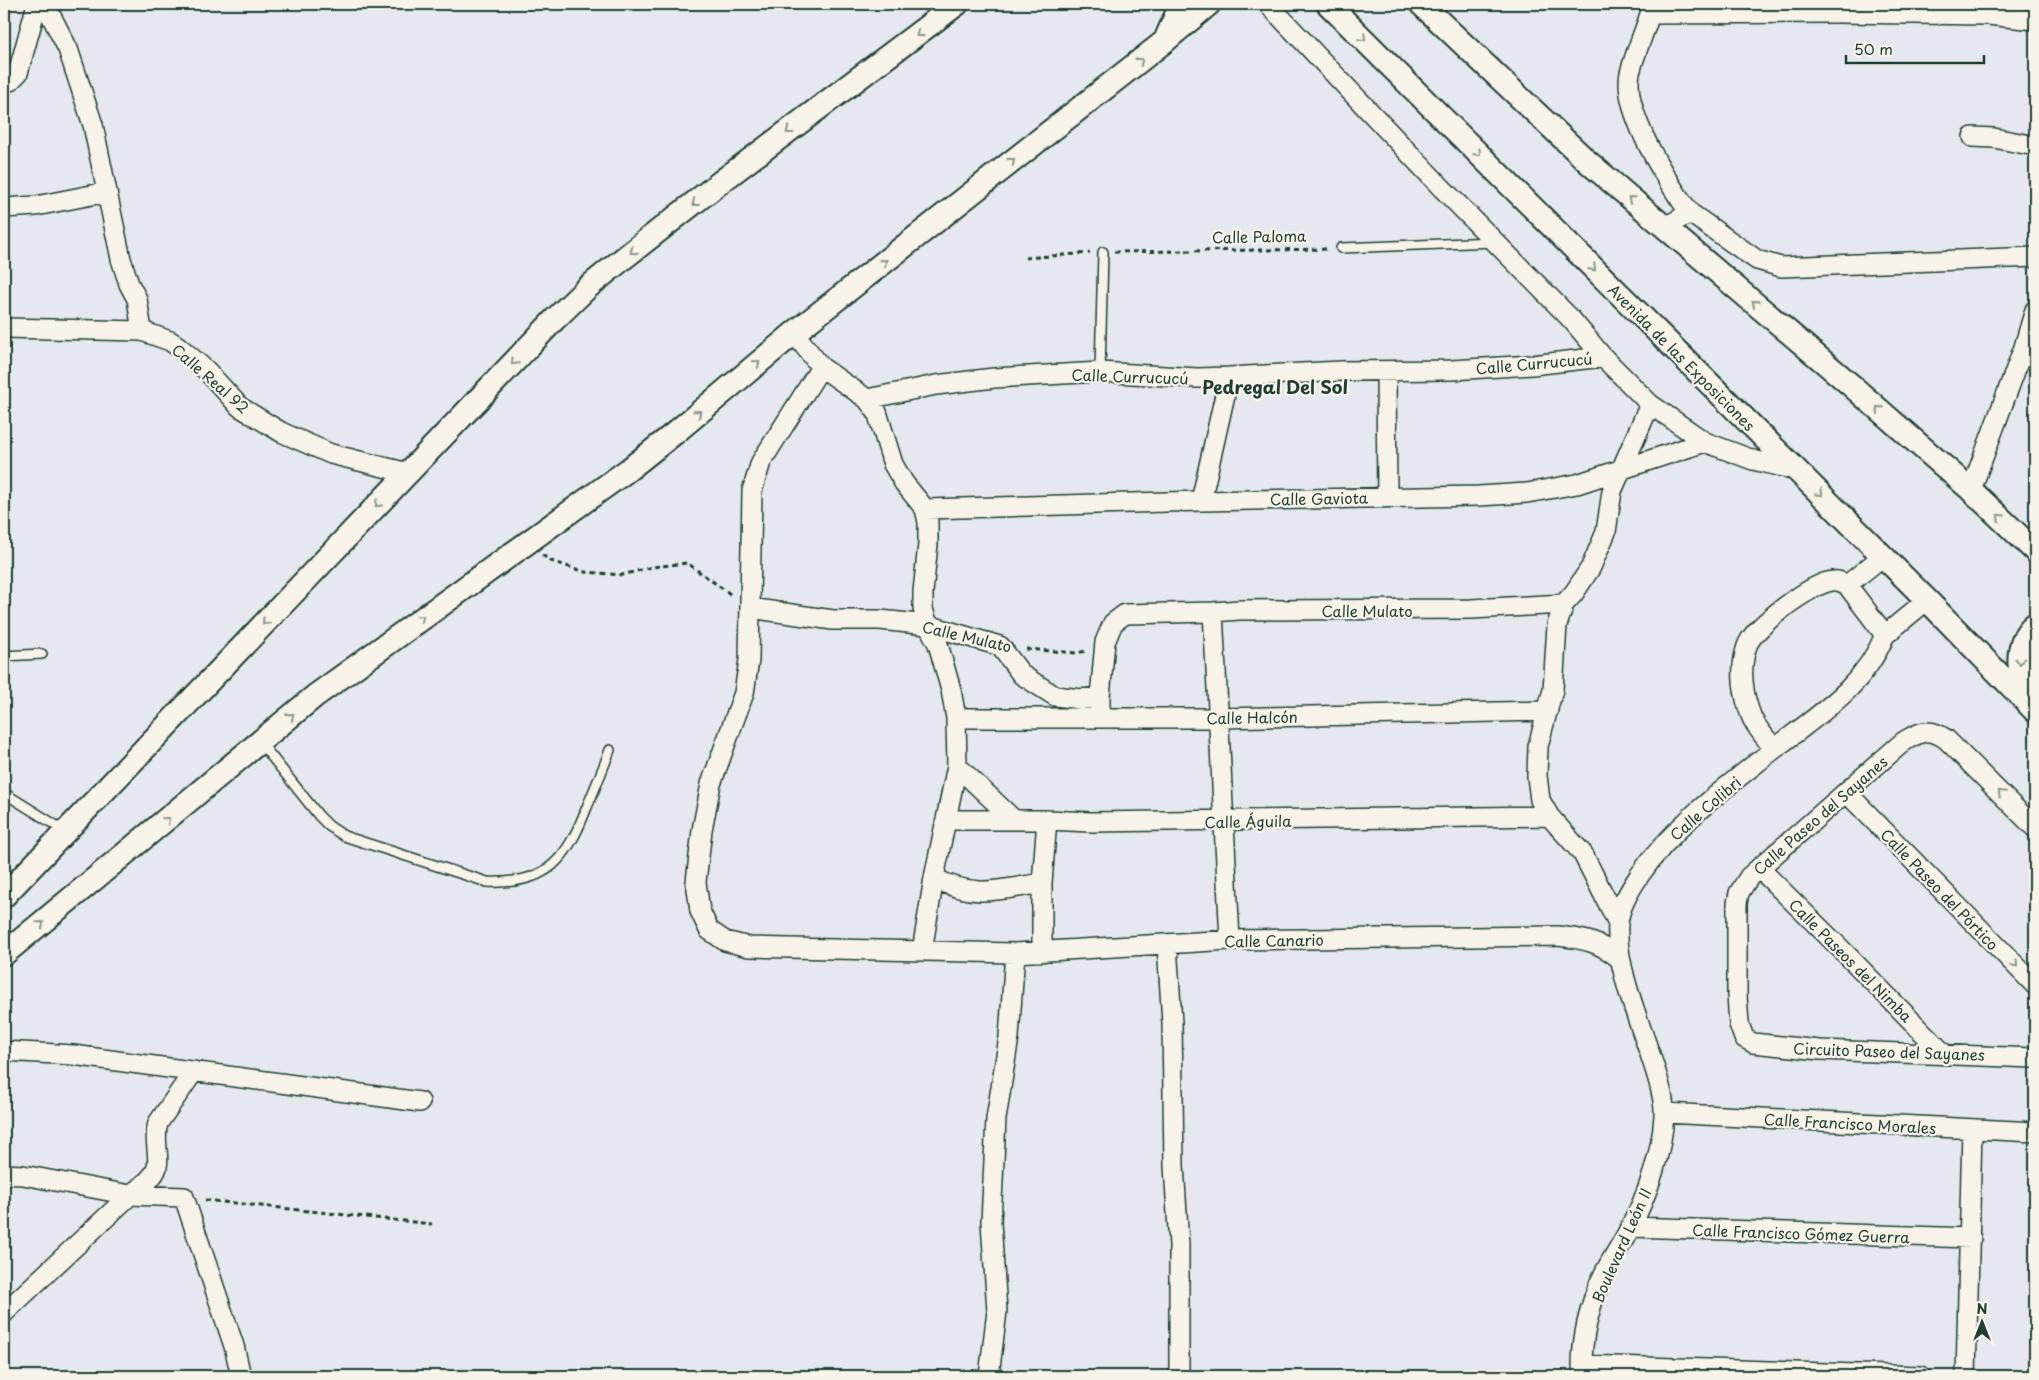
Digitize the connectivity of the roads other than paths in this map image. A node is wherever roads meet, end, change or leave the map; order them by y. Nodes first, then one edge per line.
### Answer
1 (37, 4) edge
2 (45, 4) edge
3 (957, 4) edge
4 (1181, 4) edge
5 (1209, 4) edge
6 (1268, 4) edge
7 (1328, 4) edge
8 (1421, 4) edge
9 (2035, 20) edge
10 (1165, 41) junction
11 (7, 82) edge
12 (1973, 137) dead end
13 (2035, 146) edge
14 (107, 192) junction
15 (4, 208) edge
16 (1690, 213) junction
17 (1665, 227) junction
18 (1494, 242) junction
19 (1341, 248) road end
20 (1103, 252) road end
21 (2035, 257) edge
22 (2035, 310) edge
23 (4, 328) edge
24 (142, 331) junction
25 (794, 333) junction
26 (1603, 357) junction
27 (821, 367) junction
28 (1100, 372) junction
29 (1386, 372) junction
30 (1229, 377) junction
31 (867, 399) junction
32 (1650, 404) junction
33 (1705, 442) junction
34 (1623, 468) junction
35 (1796, 470) junction
36 (408, 473) junction
37 (1971, 490) junction
38 (1387, 497) junction
39 (1202, 501) junction
40 (925, 509) junction
41 (2035, 551) edge
42 (1883, 556) junction
43 (1847, 585) junction
44 (1927, 600) junction
45 (1564, 604) junction
46 (750, 608) junction
47 (1214, 612) junction
48 (2035, 624) edge
49 (928, 625) junction
50 (1885, 635) junction
51 (42, 654) dead end
52 (4, 656) edge
53 (1100, 697) junction
54 (2031, 707) edge
55 (1548, 711) junction
56 (956, 718) junction
57 (1100, 718) junction
58 (1218, 718) junction
59 (260, 742) junction
60 (1774, 749) junction
61 (610, 750) dead end
62 (957, 766) junction
63 (1846, 792) junction
64 (4, 793) edge
65 (1549, 816) junction
66 (946, 820) junction
67 (1014, 820) junction
68 (1047, 820) junction
69 (1223, 821) junction
70 (2035, 828) edge
71 (65, 831) junction
72 (1759, 868) junction
73 (934, 878) junction
74 (1042, 883) junction
75 (4, 896) edge
76 (1618, 923) junction
77 (1230, 940) junction
78 (1167, 944) junction
79 (922, 951) junction
80 (1042, 952) junction
81 (1015, 953) junction
82 (4, 954) edge
83 (1620, 959) junction
84 (2035, 985) edge
85 (1744, 1038) joint
86 (4, 1051) edge
87 (1943, 1053) junction
88 (2035, 1058) edge
89 (194, 1072) junction
90 (420, 1102) dead end
91 (1665, 1114) junction
92 (1972, 1129) junction
93 (2035, 1132) edge
94 (4, 1174) edge
95 (130, 1195) junction
96 (1631, 1227) junction
97 (1970, 1238) junction
98 (4, 1313) edge
99 (1582, 1371) edge
100 (241, 1376) edge
101 (989, 1376) edge
102 (1179, 1376) edge
103 (1921, 1376) edge
104 (1966, 1376) edge

1 - 11 street
2 - 14 street
3 -> 36 street
4 - 10 street
5 - 10 street
6 - 18 street
7 -> 35 street, Avenida de las Exposiciones
17 -> 8 street
9 - 16 street
25 -> 10 street
12 - 13 street
14 - 15 street
14 - 24 street
16 - 17 street
16 - 21 street
37 -> 17 street
18 - 19 lane
18 - 26 street
20 - 28 lane
22 - 37 street
23 - 24 street, Calle Real 92
24 - 36 street, Calle Real 92
25 - 27 street
59 -> 25 street
26 - 29 street, Calle Currucucú
26 - 32 street
27 - 31 street
27 - 46 street
28 - 30 street, Calle Currucucú
28 - 31 street, Calle Currucucú
29 - 30 street, Calle Currucucú
29 - 38 street
30 - 39 street
31 - 40 street
32 - 33 street
32 - 34 street
33 - 34 street, Calle Gaviota
33 - 35 street
34 - 38 street, Calle Gaviota
34 - 45 street
35 -> 42 street, Avenida de las Exposiciones
36 -> 71 street
41 -> 37 street
38 - 39 street, Calle Gaviota
39 - 40 street, Calle Gaviota
40 - 49 street
42 - 43 street
42 - 44 street, Avenida de las Exposiciones
43 - 50 street
43 - 60 street
44 - 50 street
44 - 54 street, Avenida de las Exposiciones
45 - 47 street, Calle Mulato
45 - 55 street
46 - 49 street, Calle Mulato
46 - 79 street, Calle Canario
47 - 53 street, Calle Mulato
47 - 58 street
48 -> 54 street
49 - 53 street, Calle Mulato
49 - 56 street
50 - 60 street, Calle Colibri
51 - 52 lane
53 - 57 street
55 - 58 street, Calle Halcón
55 - 65 street
56 - 57 street, Calle Halcón
56 - 62 street
57 - 58 street, Calle Halcón
58 - 69 street
59 - 61 lane
82 -> 59 street
60 - 76 street, Calle Colibri
62 - 66 street
62 - 67 street
70 -> 63 street, Calle Paseo del Sayanes
63 - 72 street, Calle Paseo del Sayanes
63 -> 84 street, Calle Paseo del Pórtico
64 - 71 lane
65 - 69 street, Calle Águila
65 - 76 street
66 - 67 street, Calle Águila
66 - 73 street
67 - 68 street, Calle Águila
68 - 69 street, Calle Águila
68 - 74 street
69 - 77 street
71 - 75 street
72 - 85 street, Calle Paseo del Sayanes
72 - 87 street, Calle Paseos del Nimba
73 - 74 street
73 - 79 street
74 - 80 street
76 - 83 street, Calle Colibri
77 - 78 street, Calle Canario
77 - 83 street, Calle Canario
78 - 80 street, Calle Canario
78 - 102 street
79 - 81 street, Calle Canario
80 - 81 street, Calle Canario
81 - 101 street
83 - 91 street, Calle Colibri
85 - 87 street, Circuito Paseo del Sayanes
86 - 89 street
87 - 88 street, Circuito Paseo del Sayanes
89 - 90 street
89 - 95 street
91 - 92 street, Calle Francisco Morales
91 - 96 street, Boulevard León II
92 - 93 street, Calle Francisco Morales
92 - 97 street
94 - 95 street
95 - 98 street
95 - 100 street
96 - 97 street, Calle Francisco Gómez Guerra
96 - 99 street, Boulevard León II
97 - 104 street
99 - 103 street

